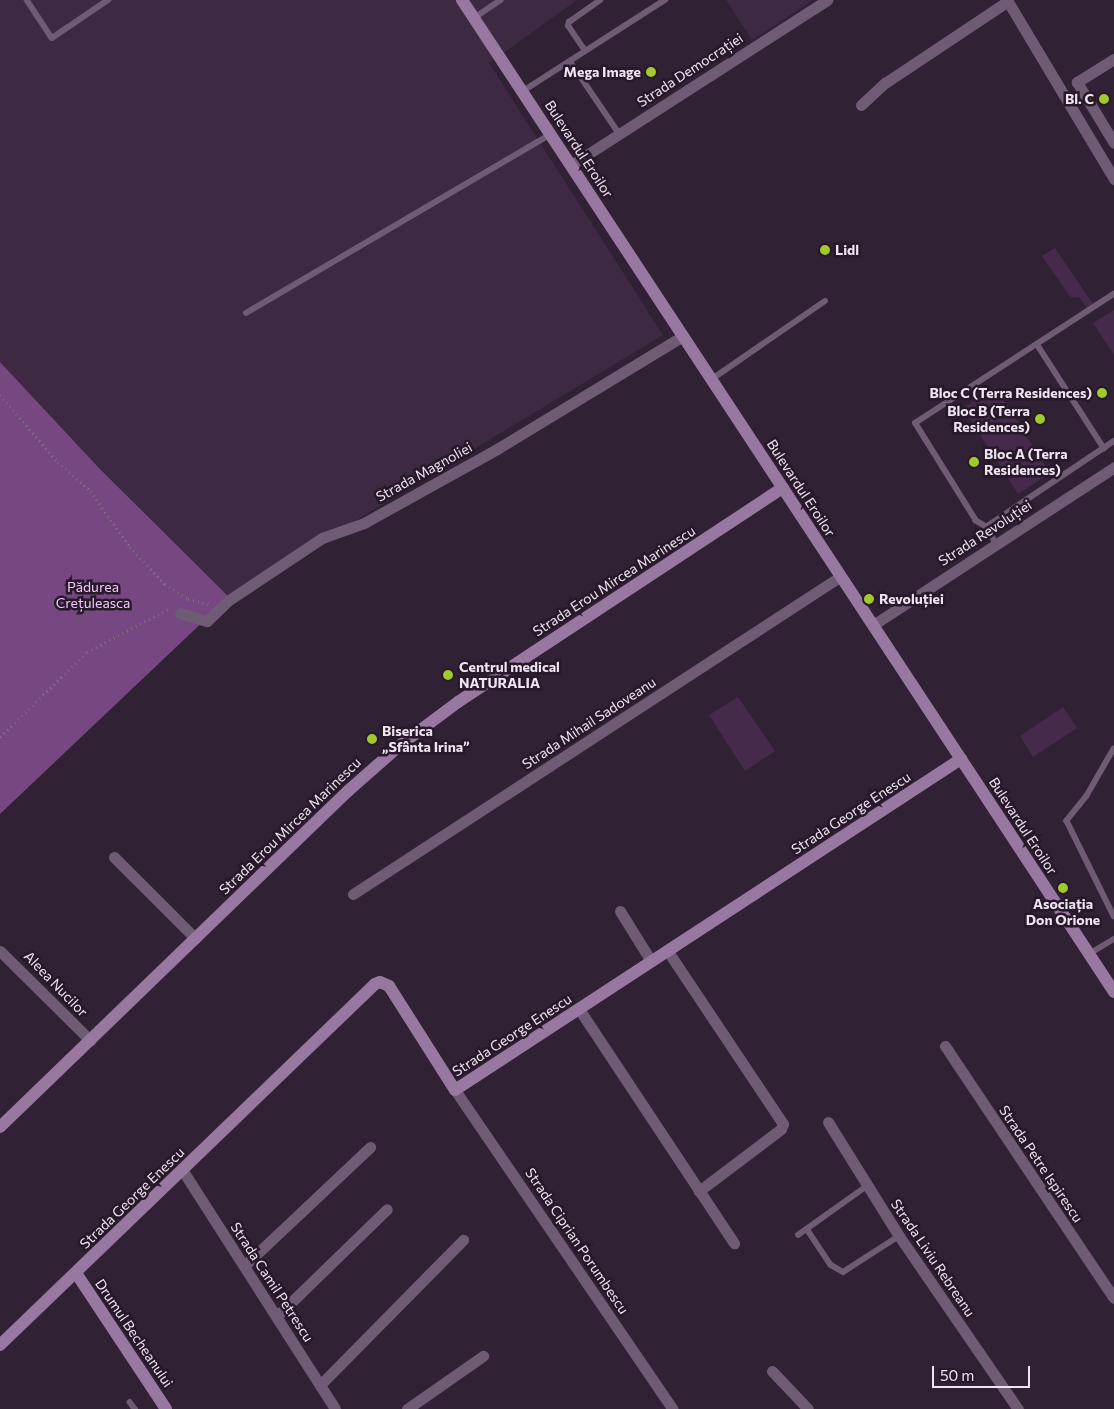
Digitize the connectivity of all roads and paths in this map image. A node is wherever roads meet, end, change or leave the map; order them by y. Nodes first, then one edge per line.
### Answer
1 (27, 0) edge
2 (108, 0) edge
3 (462, 0) edge
4 (501, 0) edge
5 (600, 0) edge
6 (665, 0) edge
7 (826, 0) edge
8 (1008, 1) edge
9 (474, 18) junction
10 (585, 51) junction
11 (1114, 59) edge
12 (570, 61) junction
13 (522, 91) junction
14 (861, 105) dead end
15 (619, 133) junction
16 (551, 134) junction
17 (1114, 143) edge
18 (571, 165) junction
19 (1114, 179) edge
20 (1114, 294) edge
21 (825, 301) dead end
22 (246, 313) dead end
23 (683, 336) junction
24 (1037, 344) junction
25 (712, 379) junction
26 (0, 395) edge
27 (1114, 441) edge
28 (1104, 448) junction
29 (1114, 467) edge
30 (783, 488) junction
31 (986, 527) junction
32 (996, 544) junction
33 (841, 576) junction
34 (188, 600) junction
35 (229, 600) junction
36 (177, 608) junction
37 (873, 625) junction
38 (0, 737) edge
39 (1114, 749) edge
40 (961, 759) junction
41 (114, 857) dead end
42 (353, 894) dead end
43 (620, 911) dead end
44 (1114, 916) edge
45 (195, 938) junction
46 (1114, 939) edge
47 (667, 950) junction
48 (0, 951) edge
49 (1089, 954) junction
50 (651, 961) junction
51 (1114, 992) edge
52 (579, 1009) junction
53 (90, 1040) junction
54 (945, 1046) dead end
55 (456, 1090) junction
56 (828, 1122) dead end
57 (0, 1127) edge
58 (370, 1147) dead end
59 (183, 1171) junction
60 (867, 1186) junction
61 (699, 1190) junction
62 (387, 1210) dead end
63 (807, 1229) junction
64 (798, 1235) dead end
65 (899, 1236) junction
66 (462, 1240) dead end
67 (734, 1243) dead end
68 (244, 1265) junction
69 (76, 1273) junction
70 (1114, 1298) edge
71 (277, 1316) junction
72 (0, 1345) edge
73 (483, 1356) dead end
74 (772, 1371) dead end
75 (320, 1385) junction
76 (130, 1402) dead end
77 (135, 1409) edge
78 (166, 1409) edge
79 (335, 1409) edge
80 (407, 1409) edge
81 (673, 1409) edge
82 (808, 1409) edge
83 (1018, 1409) edge

1 - 2 lane
3 - 9 street, Bulevardul Eroilor
4 - 9 lane
5 - 10 lane
6 - 10 lane
7 - 15 street, Strada Democrației
8 - 14 street
8 - 19 street
9 - 13 street, Bulevardul Eroilor
10 - 12 lane
11 - 17 street
12 - 13 lane
12 - 15 lane
13 - 16 street, Bulevardul Eroilor
15 - 18 street, Strada Democrației
16 - 18 street, Bulevardul Eroilor
16 - 22 lane
18 - 23 street, Bulevardul Eroilor
20 - 24 lane
21 - 25 lane
23 - 25 street, Bulevardul Eroilor
23 - 35 street, Strada Magnoliei
24 - 28 lane
24 - 31 lane
25 - 30 street, Bulevardul Eroilor
26 - 34 path
27 - 28 lane
28 - 31 lane
29 - 32 street, Strada Revoluției
30 - 33 street, Bulevardul Eroilor
30 - 45 street, Strada Erou Mircea Marinescu
31 - 32 lane
32 - 37 street, Strada Revoluției
33 - 37 street, Bulevardul Eroilor
33 - 42 street, Strada Mihail Sadoveanu
34 - 35 path
34 - 36 path
35 - 36 street, Strada Magnoliei
36 - 38 path
37 - 40 street, Bulevardul Eroilor
39 - 44 lane
40 - 47 street, Strada George Enescu
40 - 49 street, Bulevardul Eroilor
41 - 45 street
43 - 50 street
45 - 53 street, Strada Erou Mircea Marinescu
46 - 49 lane
47 - 50 street, Strada George Enescu
47 - 61 street
48 - 53 street, Aleea Nucilor
49 - 51 street, Bulevardul Eroilor
50 - 52 street, Strada George Enescu
52 - 55 street, Strada George Enescu
52 - 61 street
53 - 57 street, Strada Erou Mircea Marinescu
54 - 70 street, Strada Petre Ispirescu
55 - 59 street, Strada George Enescu
55 - 81 street, Strada Ciprian Porumbescu
56 - 60 street, Strada Liviu Rebreanu
58 - 68 street
59 - 68 street, Strada Camil Petrescu
59 - 69 street, Strada George Enescu
60 - 63 lane
60 - 65 street, Strada Liviu Rebreanu
61 - 67 street
62 - 71 street
63 - 64 lane
63 - 65 lane
65 - 83 street, Strada Liviu Rebreanu
66 - 75 street
68 - 71 street, Strada Camil Petrescu
69 - 72 street, Strada George Enescu
69 - 78 street, Drumul Becheanului
71 - 75 street, Strada Camil Petrescu
73 - 80 street
74 - 82 street
75 - 79 street, Strada Camil Petrescu
76 - 77 lane

